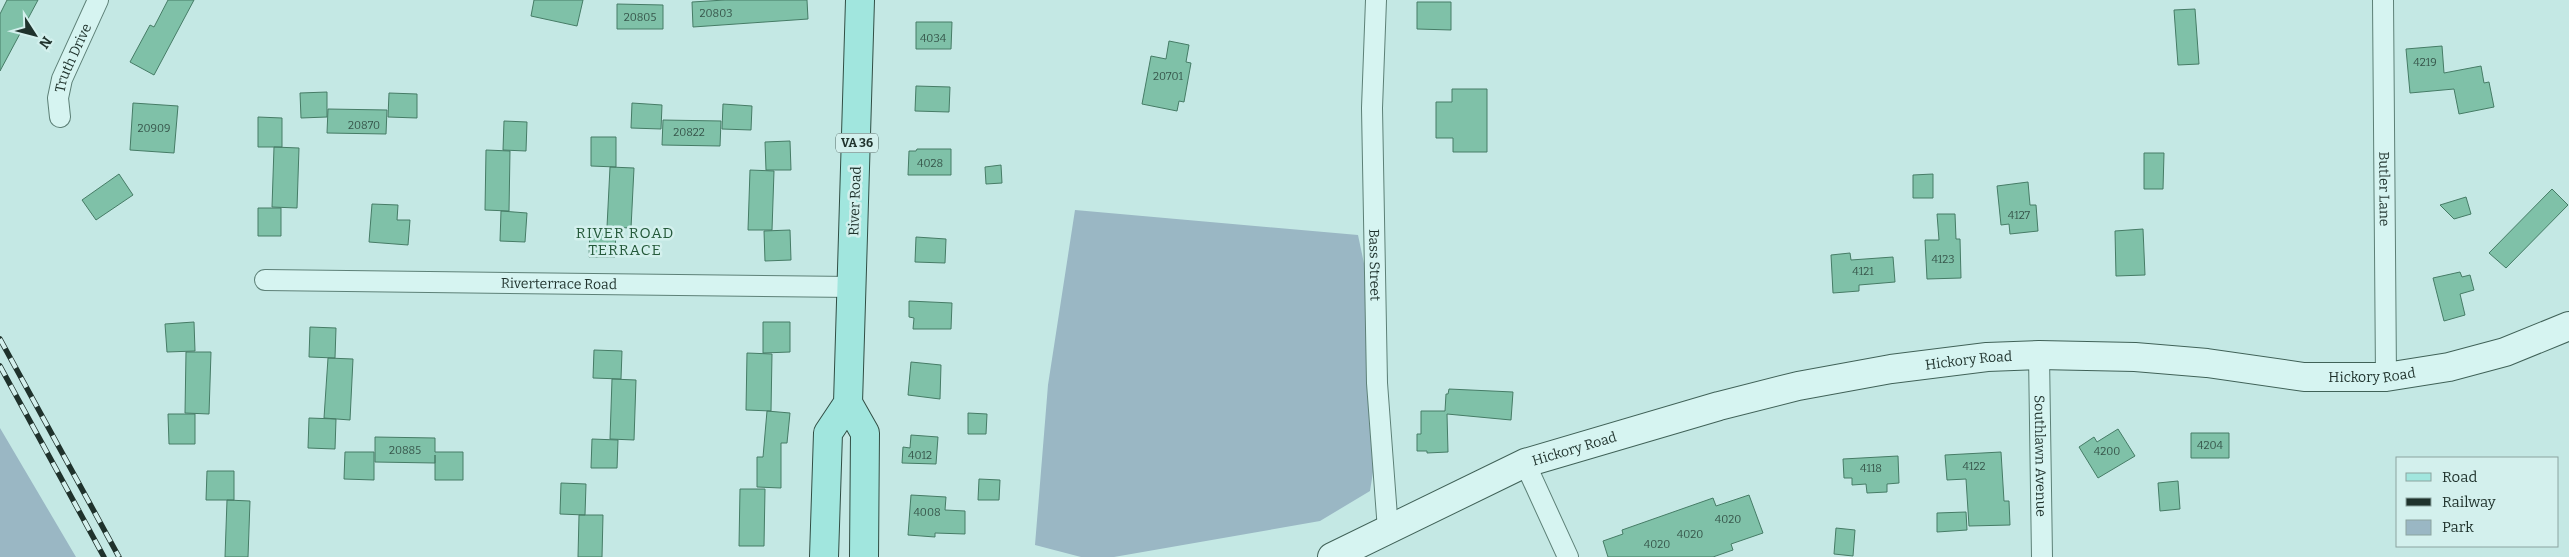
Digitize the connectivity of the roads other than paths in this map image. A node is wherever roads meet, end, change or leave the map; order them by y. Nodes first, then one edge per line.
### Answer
1 (98, 0) edge
2 (860, 0) edge
3 (1376, 0) edge
4 (2382, 0) edge
5 (60, 117) dead end
6 (265, 280) dead end
7 (852, 286) junction
8 (2569, 326) edge
9 (2039, 355) junction
10 (2386, 377) junction
11 (848, 403) junction
12 (1525, 463) junction
13 (1388, 530) junction
14 (824, 557) edge
15 (864, 557) edge
16 (1332, 557) edge
17 (1568, 557) edge
18 (2042, 557) edge

1 - 5 street, Truth Drive
2 - 7 main road, River Road / VA 36
3 - 13 street, Bass Street
4 - 10 street, Butler Lane
6 - 7 street, Riverterrace Road
7 - 11 main road, River Road / VA 36
8 - 10 main road, Hickory Road
9 - 10 main road, Hickory Road
9 - 12 main road, Hickory Road
9 - 18 street, Southlawn Avenue
11 - 14 main road
11 - 15 main road
12 - 13 main road, Hickory Road
12 - 17 street
13 - 16 main road, Hickory Road

